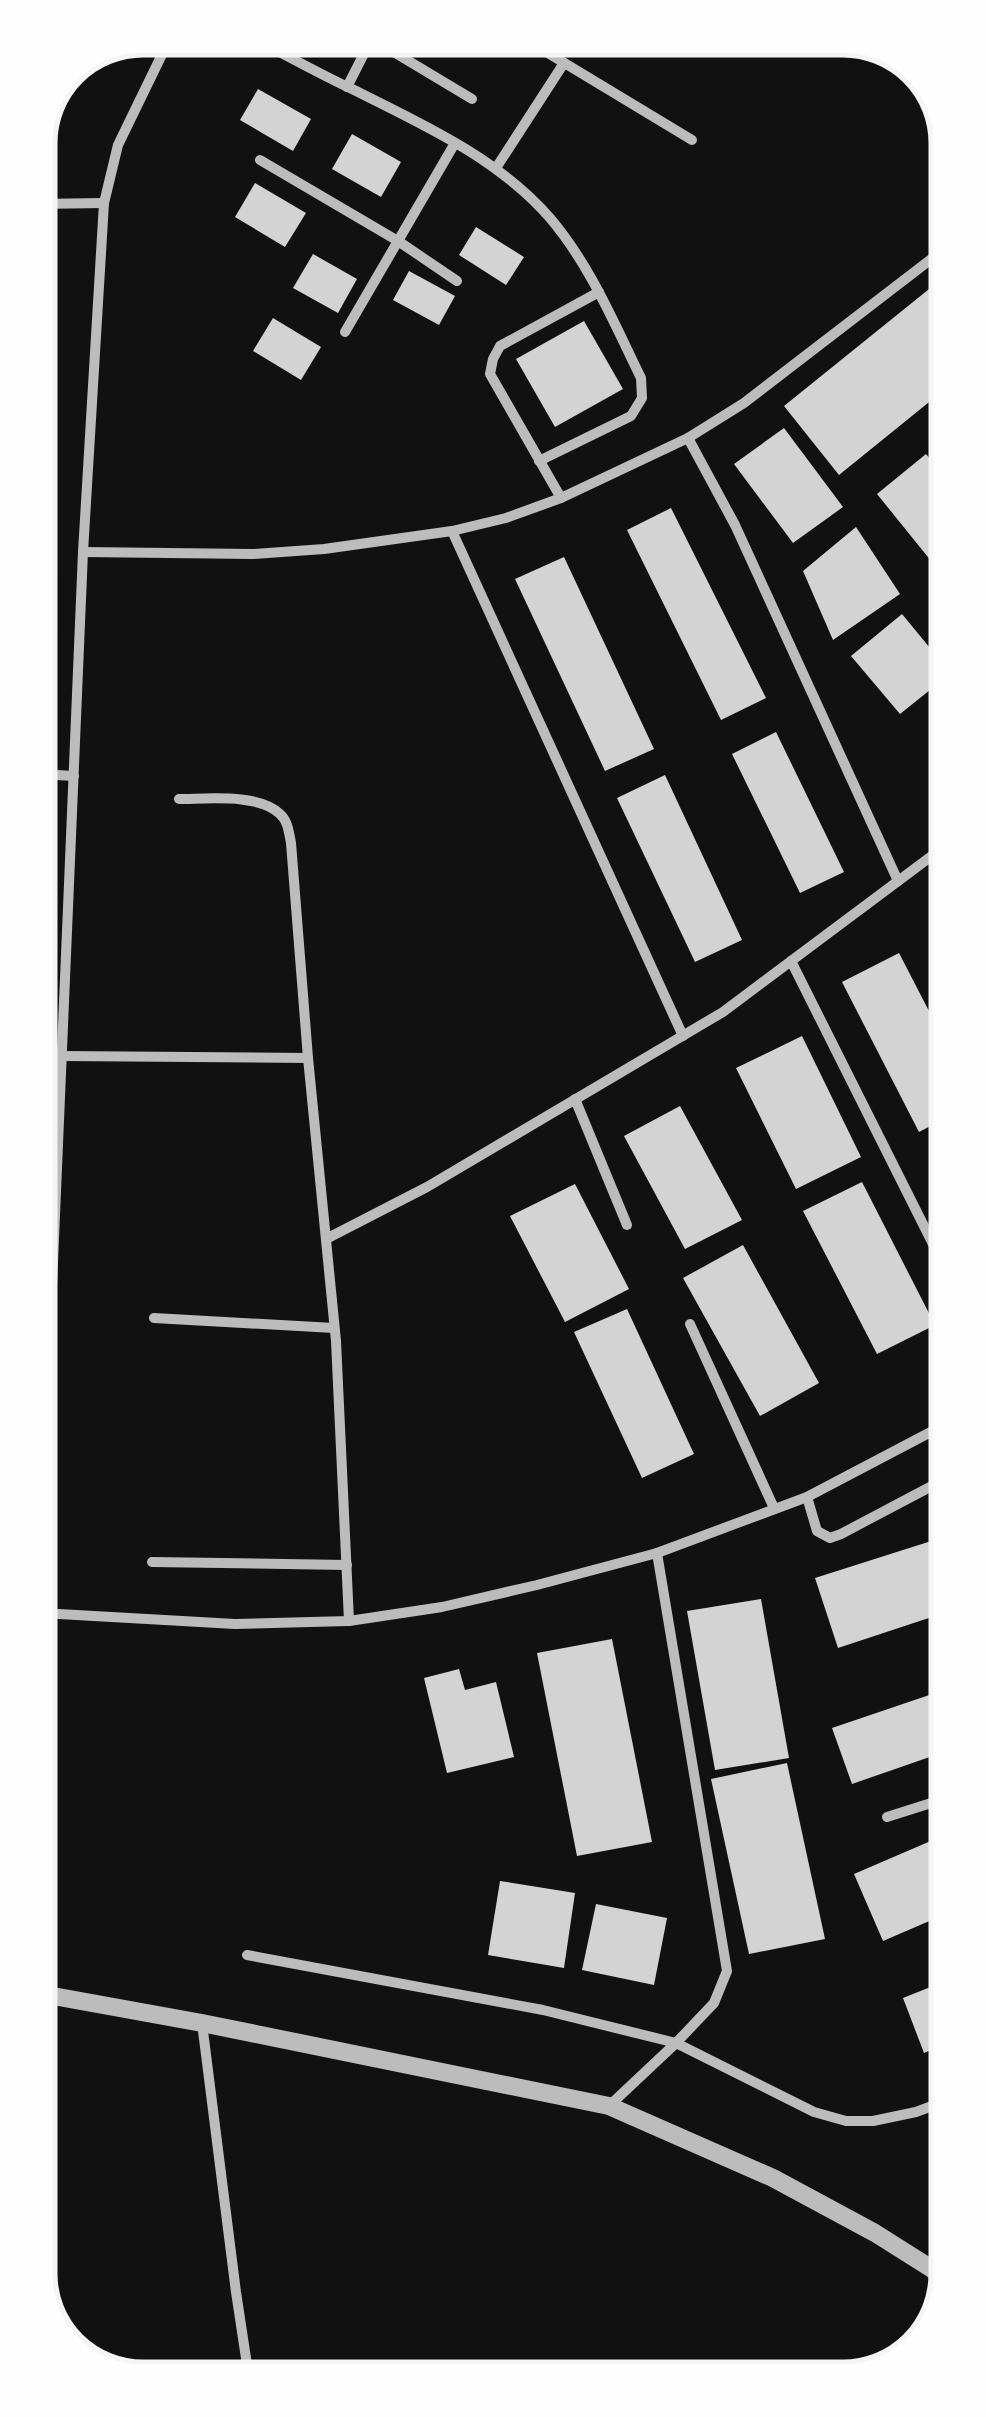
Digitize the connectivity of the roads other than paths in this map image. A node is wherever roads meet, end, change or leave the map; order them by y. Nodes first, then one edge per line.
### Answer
1 (552, 55) edge
2 (160, 56) edge
3 (287, 56) edge
4 (363, 56) edge
5 (401, 56) edge
6 (564, 63) junction
7 (347, 87) junction
8 (472, 99) dead end
9 (692, 140) dead end
10 (455, 144) junction
11 (260, 160) dead end
12 (496, 168) junction
13 (104, 203) junction
14 (55, 204) edge
15 (398, 241) junction
16 (931, 260) edge
17 (457, 281) dead end
18 (599, 292) junction
19 (345, 332) dead end
20 (688, 438) junction
21 (539, 461) junction
22 (561, 498) junction
23 (452, 531) junction
24 (84, 552) junction
25 (55, 775) edge
26 (74, 776) junction
27 (179, 799) dead end
28 (931, 856) edge
29 (898, 881) junction
30 (791, 962) junction
31 (683, 1036) junction
32 (61, 1056) junction
33 (308, 1058) junction
34 (575, 1100) junction
35 (55, 1203) edge
36 (627, 1225) dead end
37 (326, 1239) junction
38 (931, 1240) edge
39 (154, 1318) dead end
40 (690, 1324) dead end
41 (334, 1328) junction
42 (931, 1432) edge
43 (931, 1486) edge
44 (807, 1497) junction
45 (774, 1508) junction
46 (657, 1553) junction
47 (152, 1562) dead end
48 (347, 1565) junction
49 (55, 1614) edge
50 (349, 1620) junction
51 (931, 1803) edge
52 (887, 1818) dead end
53 (247, 1955) dead end
54 (55, 1996) edge
55 (202, 2024) junction
56 (676, 2043) junction
57 (610, 2106) junction
58 (931, 2107) edge
59 (931, 2268) edge
60 (247, 2362) edge

1 - 6 street
2 - 13 street
3 - 7 street
4 - 7 street
5 - 8 street
6 - 9 street
6 - 12 street
7 - 10 street
10 - 12 street
10 - 15 street
11 - 15 street
12 - 18 street
13 - 14 street
13 - 24 street
15 - 17 street
15 - 19 street
16 - 20 street
18 - 21 street
18 - 21 street
20 - 22 street
20 - 29 street
21 - 22 street
22 - 23 street
23 - 24 street
23 - 31 street
24 - 26 street
25 - 26 street
26 - 32 street
27 - 33 street
28 - 29 street
29 - 30 street
30 - 31 street
30 - 38 street
31 - 34 street
32 - 33 street
32 - 35 street
33 - 37 street
34 - 36 street
34 - 37 street
37 - 41 street
39 - 41 street
40 - 45 street
41 - 48 street
42 - 44 street
43 - 44 street
44 - 45 street
45 - 46 street
46 - 50 street
46 - 56 street
47 - 48 street
48 - 50 street
49 - 50 street
51 - 52 street
53 - 56 street
54 - 55 street
55 - 57 street
55 - 60 street
56 - 57 street
56 - 58 street
57 - 59 street

